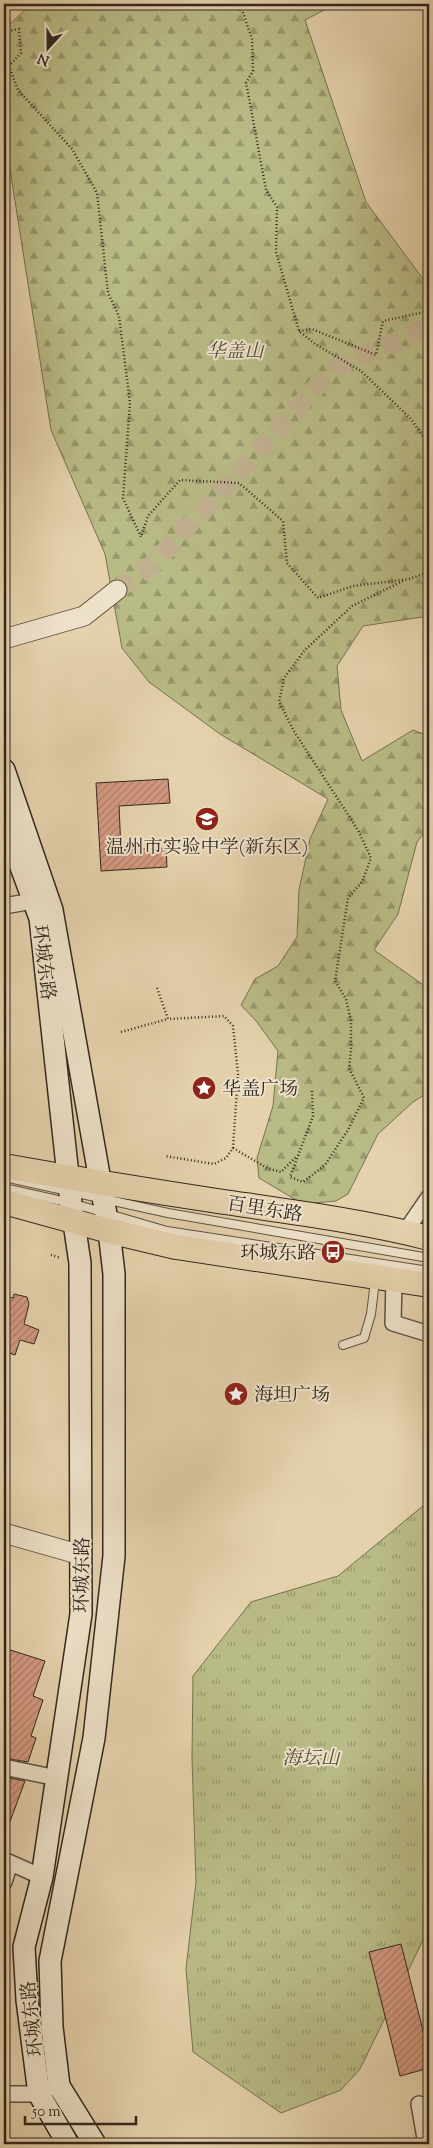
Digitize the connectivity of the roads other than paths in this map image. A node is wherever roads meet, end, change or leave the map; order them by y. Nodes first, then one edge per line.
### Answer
1 (117, 590) tunnel mouth
2 (4, 639) edge
3 (4, 770) edge
4 (4, 821) edge
5 (33, 901) junction
6 (4, 906) edge
7 (4, 1166) edge
8 (4, 1177) edge
9 (4, 1188) edge
10 (71, 1198) junction
11 (428, 1200) edge
12 (4, 1202) edge
13 (104, 1206) junction
14 (405, 1232) junction
15 (429, 1238) edge
16 (429, 1258) edge
17 (429, 1271) edge
18 (385, 1278) junction
19 (429, 1285) edge
20 (429, 1334) edge
21 (343, 1345) dead end
22 (4, 1533) edge
23 (81, 1555) junction
24 (4, 1767) edge
25 (57, 1778) junction
26 (7, 1862) edge
27 (42, 1877) junction
28 (4, 1882) edge
29 (60, 2086) junction
30 (4, 2094) edge
31 (39, 2094) junction
32 (419, 2104) dead end
33 (68, 2144) edge
34 (95, 2144) edge
35 (426, 2144) edge

1 - 2 street
3 - 13 main road, 环城东路
4 - 5 main road, 环城东路
5 - 6 street
5 - 10 main road, 环城东路
7 - 10 main road
8 - 10 lane
9 - 10 lane
10 - 12 main road
10 - 13 main road
10 - 13 main road
10 - 23 main road, 环城东路
11 - 14 street
13 - 14 main road, 百里东路
13 - 16 lane
13 - 17 lane
13 - 18 main road
13 - 29 main road, 环城东路
14 - 15 main road, 百里东路
18 - 19 main road
18 - 20 street
18 - 21 lane
22 - 23 street
23 - 25 main road, 环城东路
24 - 25 street
25 - 27 main road, 环城东路
26 - 27 street
26 - 28 street
27 - 31 main road, 环城东路
29 - 31 street
29 - 34 main road
30 - 31 street
31 - 33 main road, 环城东路
32 - 35 street

